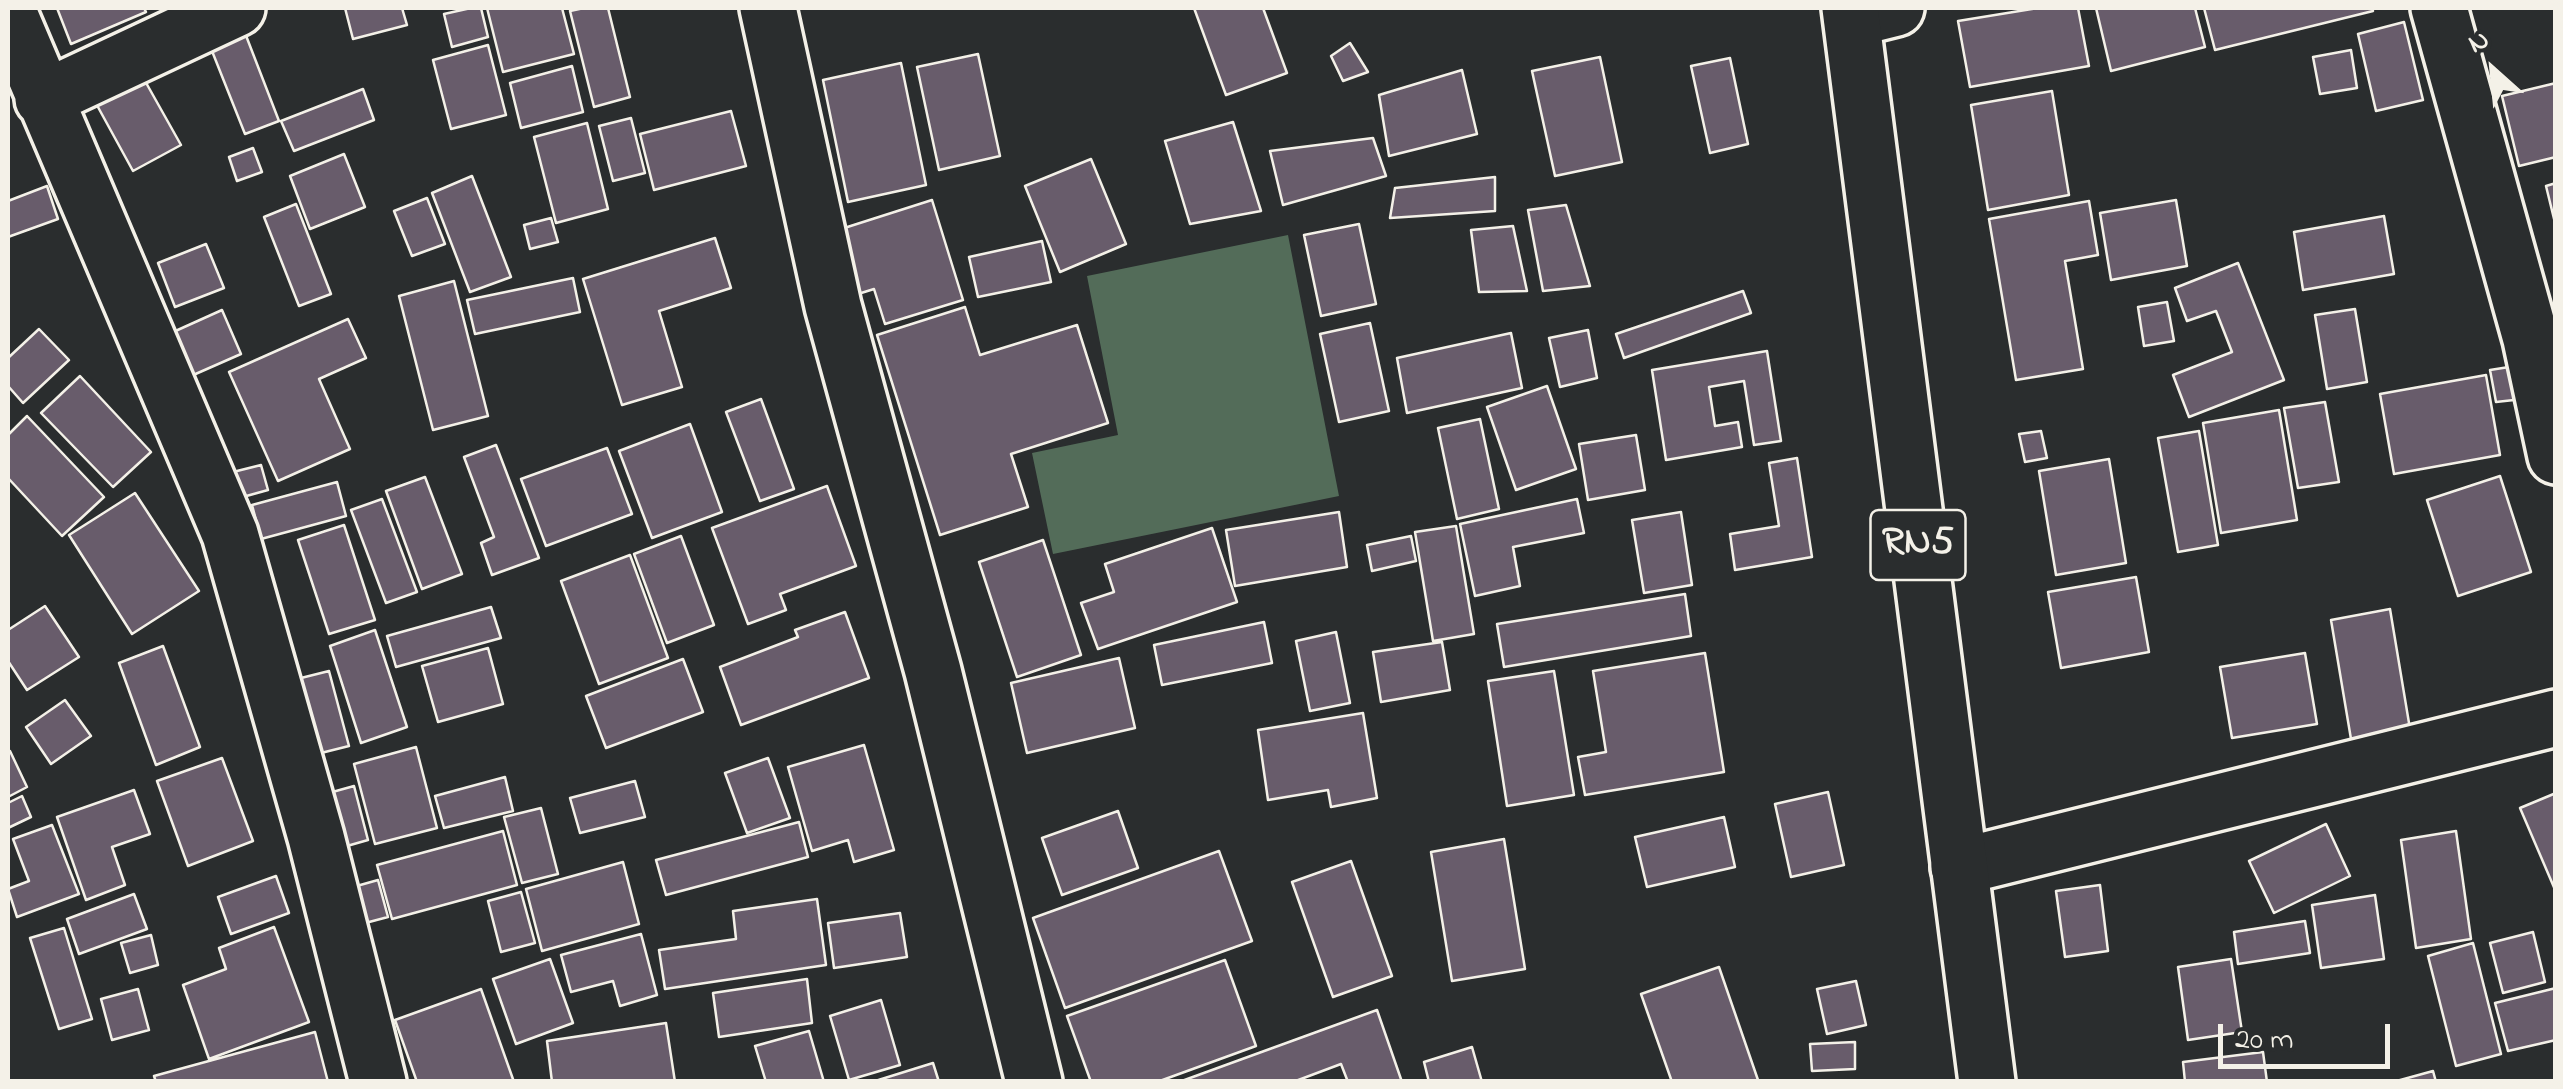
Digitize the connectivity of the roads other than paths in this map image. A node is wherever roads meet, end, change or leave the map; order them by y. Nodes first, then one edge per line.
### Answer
1 (236, 8) edge
2 (768, 8) edge
3 (2439, 8) edge
4 (8, 11) edge
5 (1866, 11) edge
6 (42, 100) junction
7 (2556, 456) edge
8 (2556, 718) edge
9 (1959, 868) junction
10 (378, 1082) edge
11 (1034, 1082) edge
12 (1988, 1082) edge

1 - 6 main road
2 - 11 main road
3 - 7 main road
4 - 6 main road
5 - 9 main road, RN5
6 - 10 main road
8 - 9 main road
9 - 12 main road, RN5

